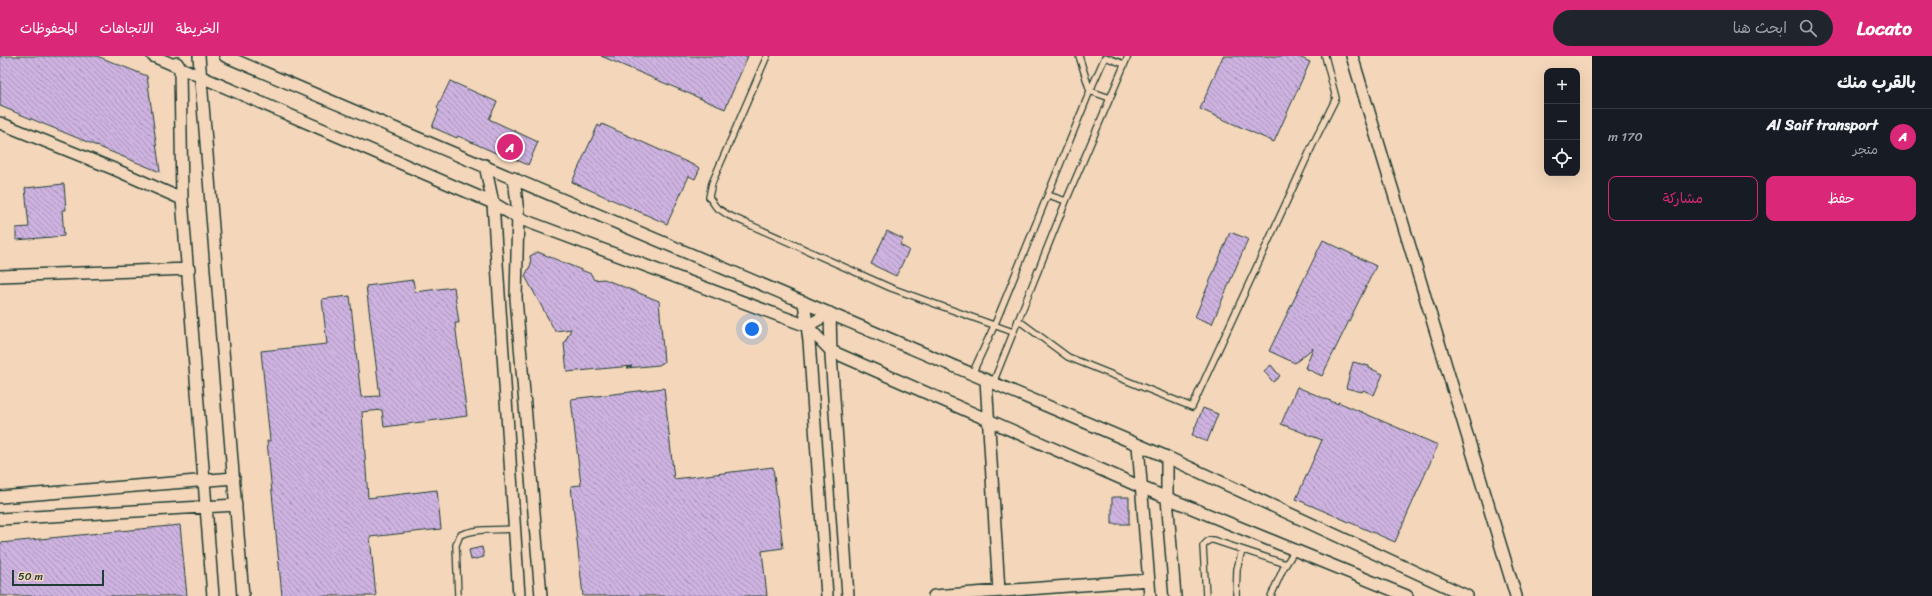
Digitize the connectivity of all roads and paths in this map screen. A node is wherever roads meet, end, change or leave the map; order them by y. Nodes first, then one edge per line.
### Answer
1 (153, 56) edge
2 (172, 56) edge
3 (199, 56) edge
4 (226, 56) edge
5 (767, 56) edge
6 (1079, 56) edge
7 (1105, 56) edge
8 (1128, 56) edge
9 (1324, 56) edge
10 (1352, 56) edge
11 (1124, 64) junction
12 (180, 68) junction
13 (201, 78) junction
14 (1090, 91) junction
15 (1110, 98) junction
16 (0, 123) edge
17 (484, 165) junction
18 (514, 178) junction
19 (1048, 195) junction
20 (182, 199) junction
21 (1066, 201) junction
22 (493, 203) junction
23 (518, 218) junction
24 (188, 268) junction
25 (0, 276) edge
26 (804, 302) junction
27 (830, 313) junction
28 (1018, 320) junction
29 (994, 324) junction
30 (807, 326) junction
31 (1013, 332) junction
32 (831, 351) junction
33 (972, 374) junction
34 (990, 382) junction
35 (989, 420) junction
36 (1138, 445) junction
37 (1167, 457) junction
38 (234, 478) junction
39 (204, 482) junction
40 (1143, 488) junction
41 (0, 497) edge
42 (1167, 498) junction
43 (236, 505) junction
44 (206, 506) junction
45 (0, 520) edge
46 (515, 529) junction
47 (1242, 550) junction
48 (1295, 550) junction
49 (1286, 564) junction
50 (1149, 580) junction
51 (999, 591) junction
52 (213, 596) edge
53 (242, 596) edge
54 (458, 596) edge
55 (519, 596) edge
56 (541, 596) edge
57 (827, 596) edge
58 (848, 596) edge
59 (934, 596) edge
60 (1150, 596) edge
61 (1175, 596) edge
62 (1206, 596) edge
63 (1236, 596) edge
64 (1272, 596) edge
65 (1407, 596) edge
66 (1467, 596) edge
67 (1516, 596) edge

1 - 12 street
2 - 12 street
3 - 13 street
4 - 17 street
5 - 29 lane
6 - 14 lane
7 - 11 lane
7 - 14 lane
8 - 11 lane
9 - 28 lane
10 - 67 street
11 - 15 lane
12 - 13 street
12 - 20 street
13 - 22 street
13 - 38 street
14 - 15 lane
14 - 19 lane
15 - 21 lane
16 - 20 street
17 - 18 street
17 - 22 street
18 - 23 street
18 - 26 street
19 - 21 lane
19 - 29 lane
20 - 24 street
21 - 28 lane
22 - 23 street
22 - 46 street
23 - 30 street
23 - 56 street
24 - 25 street
24 - 39 street
26 - 27 street
26 - 30 street
27 - 30 street
27 - 32 street
27 - 33 street
28 - 31 lane
29 - 31 lane
29 - 33 lane
30 - 32 street
30 - 57 street
31 - 34 lane
32 - 35 street
32 - 58 street
33 - 34 street
34 - 35 street
34 - 36 street
35 - 40 street
35 - 51 street
36 - 37 street
36 - 40 street
37 - 42 street
37 - 66 street
38 - 39 street
38 - 43 street
39 - 41 street
39 - 44 street
40 - 42 street
40 - 50 street
42 - 48 street
42 - 61 street
43 - 44 street
43 - 53 street
44 - 45 street
44 - 52 street
46 - 54 lane
46 - 55 street
47 - 49 lane
47 - 62 lane
47 - 63 lane
48 - 49 lane
48 - 65 street
49 - 64 lane
50 - 51 street
50 - 60 street
51 - 59 street

